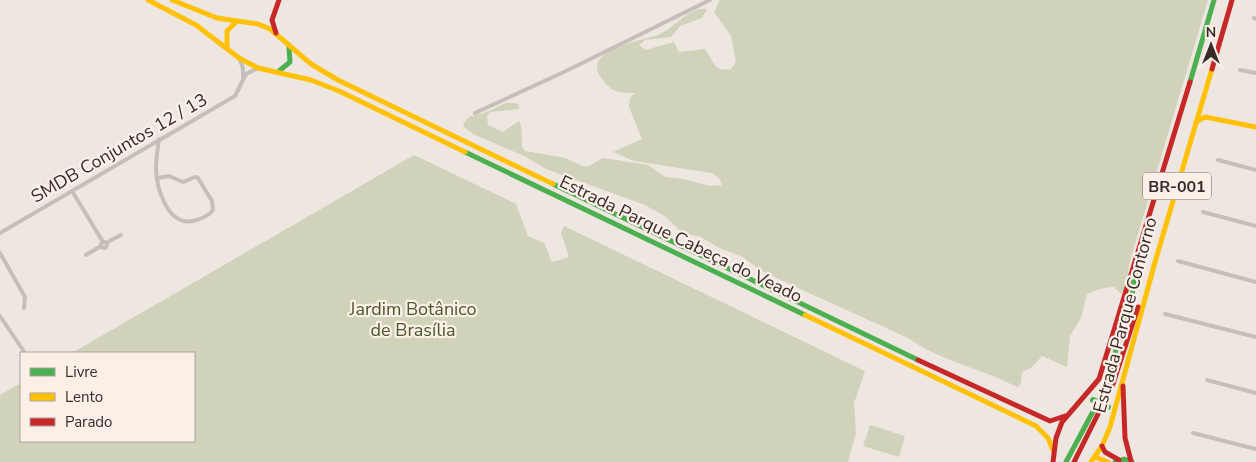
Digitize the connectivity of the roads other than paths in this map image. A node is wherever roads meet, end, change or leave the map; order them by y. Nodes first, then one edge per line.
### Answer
1 (148, 0) edge
2 (172, 0) edge
3 (279, 0) edge
4 (710, 0) edge
5 (1214, 0) edge
6 (1232, 0) edge
7 (273, 15) junction
8 (236, 22) junction
9 (258, 24) junction
10 (277, 35) junction
11 (227, 47) junction
12 (289, 47) junction
13 (239, 58) junction
14 (258, 68) junction
15 (1240, 70) dead end
16 (279, 71) junction
17 (1256, 73) edge
18 (243, 79) junction
19 (1199, 111) junction
20 (475, 113) dead end
21 (1205, 117) junction
22 (1196, 122) junction
23 (1256, 127) edge
24 (160, 140) junction
25 (1218, 160) dead end
26 (1256, 170) edge
27 (158, 178) junction
28 (72, 191) junction
29 (1204, 212) dead end
30 (1256, 226) edge
31 (0, 233) edge
32 (121, 235) dead end
33 (103, 244) junction
34 (1158, 249) junction
35 (1140, 250) junction
36 (0, 253) edge
37 (86, 255) dead end
38 (1178, 262) dead end
39 (1256, 282) edge
40 (24, 308) dead end
41 (1166, 314) dead end
42 (0, 316) edge
43 (851, 327) junction
44 (859, 331) junction
45 (847, 336) junction
46 (1256, 337) edge
47 (855, 339) junction
48 (24, 352) edge
49 (1124, 373) junction
50 (1207, 380) dead end
51 (1256, 393) edge
52 (1082, 402) junction
53 (1065, 416) junction
54 (1113, 416) junction
55 (1192, 434) dead end
56 (1102, 446) junction
57 (1256, 450) edge
58 (1054, 453) junction
59 (1093, 459) edge
60 (1117, 461) edge
61 (1052, 462) edge
62 (1056, 462) edge
63 (1066, 462) edge
64 (1074, 462) edge
65 (1108, 462) edge
66 (1132, 462) edge

1 - 11 main road
2 - 8 main road
3 - 7 main road
4 - 20 street
5 - 35 main road, Estrada Parque Contorno / BR-001
6 - 19 main road, Estrada Parque Contorno / BR-001
7 - 9 main road
7 - 10 main road
8 - 9 main road
8 - 11 main road
9 - 10 main road, Estrada Parque Cabeça do Veado
10 - 12 main road, Estrada Parque Cabeça do Veado
11 - 13 main road, Estrada Parque Cabeça do Veado
12 - 16 main road
12 - 43 main road, Estrada Parque Cabeça do Veado
13 - 14 main road, Estrada Parque Cabeça do Veado
13 - 18 street
14 - 16 main road, Estrada Parque Cabeça do Veado
14 - 18 street, SMDB Conjuntos 12 / 13
15 - 17 street
16 - 45 main road, Estrada Parque Cabeça do Veado
18 - 24 street, SMDB Conjuntos 12 / 13
19 - 21 main road
19 - 22 main road, Estrada Parque Contorno / BR-001
21 - 22 main road
21 - 23 main road
22 - 34 main road, Estrada Parque Contorno / BR-001
24 - 27 street
24 - 28 street, SMDB Conjuntos 12 / 13
25 - 26 street
27 - 27 street
28 - 31 street, SMDB Conjuntos 12 / 13
28 - 33 street
29 - 30 street
32 - 33 street
33 - 37 street
34 - 49 main road, Estrada Parque Contorno / BR-001
34 - 64 main road
35 - 52 main road, Estrada Parque Contorno / BR-001
35 - 63 main road
36 - 40 street
38 - 39 street
41 - 46 street
42 - 48 street
43 - 44 main road, Estrada Parque Cabeça do Veado
43 - 45 main road
44 - 47 main road
44 - 53 main road, Estrada Parque Cabeça do Veado
45 - 47 main road, Estrada Parque Cabeça do Veado
47 - 58 main road, Estrada Parque Cabeça do Veado
49 - 54 main road, Estrada Parque Contorno / BR-001
49 - 66 main road
50 - 51 street
52 - 53 main road, Estrada Parque Contorno / BR-001
52 - 54 main road, bridge
53 - 58 main road, Estrada Parque Contorno / BR-001
54 - 56 main road, Estrada Parque Contorno / BR-001
55 - 57 street
56 - 59 main road, Estrada Parque Contorno / BR-001
56 - 60 main road
58 - 61 main road, Estrada Parque Contorno / BR-001
58 - 62 main road
59 - 65 main road
60 - 66 main road

